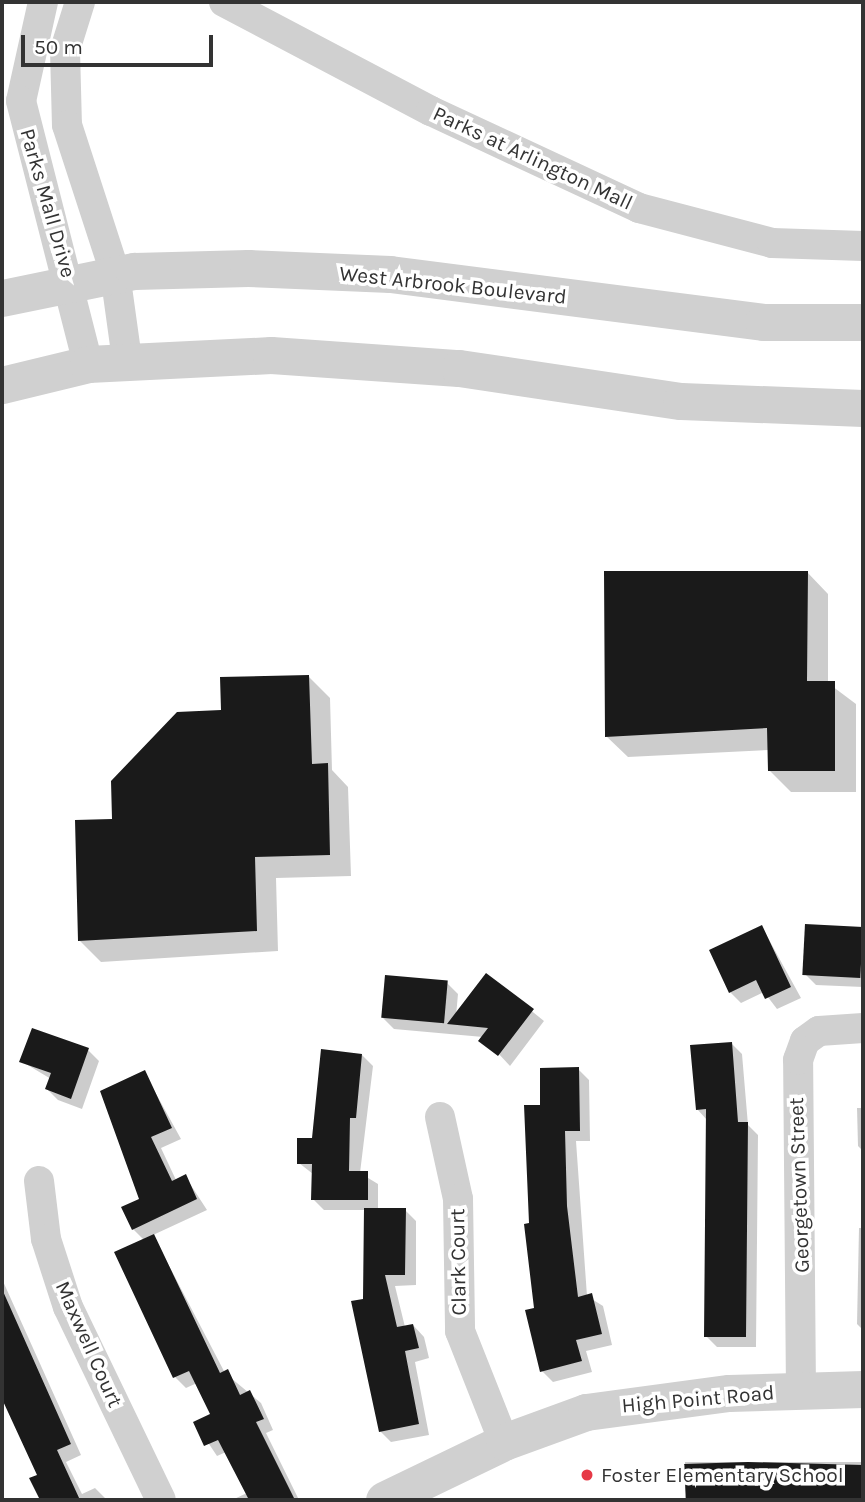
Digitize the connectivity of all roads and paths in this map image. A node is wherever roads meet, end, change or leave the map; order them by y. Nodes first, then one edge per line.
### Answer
1 (43, 2) edge
2 (80, 2) edge
3 (224, 2) edge
4 (863, 246) edge
5 (115, 274) junction
6 (71, 281) junction
7 (2, 298) edge
8 (863, 322) edge
9 (127, 360) junction
10 (88, 364) junction
11 (2, 385) edge
12 (863, 408) edge
13 (863, 1028) edge
14 (440, 1117) dead end
15 (38, 1181) dead end
16 (863, 1389) edge
17 (801, 1392) junction
18 (504, 1442) junction
19 (161, 1500) edge
20 (384, 1500) edge

1 - 6 street, Parks Mall Drive
2 - 5 street, Parks Mall Drive
3 - 4 street, Parks at Arlington Mall
5 - 6 street, West Arbrook Boulevard
5 - 8 street, West Arbrook Boulevard
5 - 9 street, Parks Mall Drive
6 - 7 street, West Arbrook Boulevard
6 - 10 street, Parks Mall Drive
9 - 10 street
9 - 12 street
10 - 11 street
13 - 17 street, Georgetown Street
14 - 18 street, Clark Court
15 - 19 street, Maxwell Court
16 - 17 street, High Point Road
17 - 18 street, High Point Road
18 - 20 street, High Point Road

